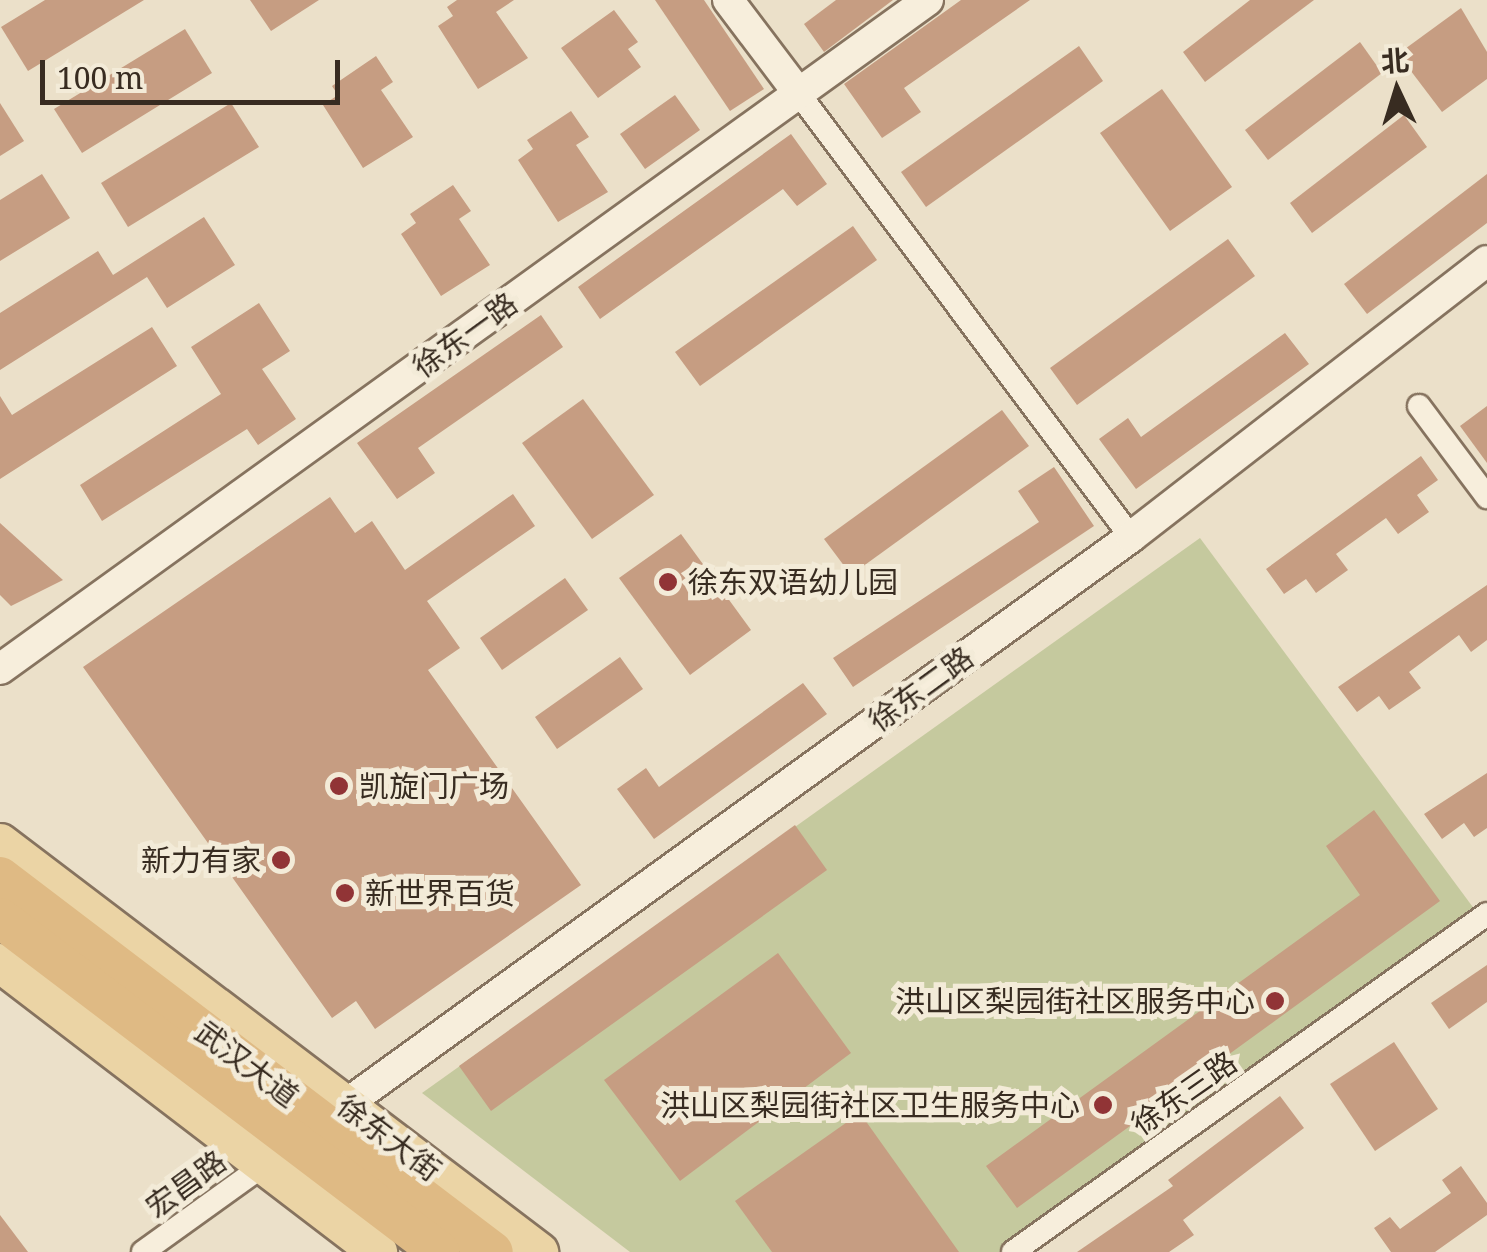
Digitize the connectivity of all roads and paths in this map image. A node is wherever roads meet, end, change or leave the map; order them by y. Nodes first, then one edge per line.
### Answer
1 (728, 0) edge
2 (928, 0) edge
3 (800, 94) junction
4 (1487, 261) edge
5 (1419, 406) dead end
6 (1487, 497) edge
7 (1131, 537) junction
8 (0, 669) edge
9 (0, 843) edge
10 (0, 877) edge
11 (1487, 914) edge
12 (0, 918) edge
13 (0, 963) edge
14 (346, 1105) junction
15 (264, 1165) junction
16 (143, 1252) edge
17 (378, 1252) edge
18 (440, 1252) edge
19 (493, 1252) edge
20 (540, 1252) edge
21 (1013, 1252) edge

1 - 3 street
2 - 3 street, 徐东一路
3 - 7 street
3 - 8 street, 徐东一路
4 - 7 street, 徐东二路
5 - 6 street
7 - 14 street, 徐东二路
9 - 14 main road, 徐东大街
10 - 19 highway, 武汉大道
11 - 21 street, 徐东三路
12 - 18 highway, 武汉大道
13 - 15 main road
14 - 20 main road, 徐东大街
15 - 16 street, 宏昌路
15 - 17 main road

